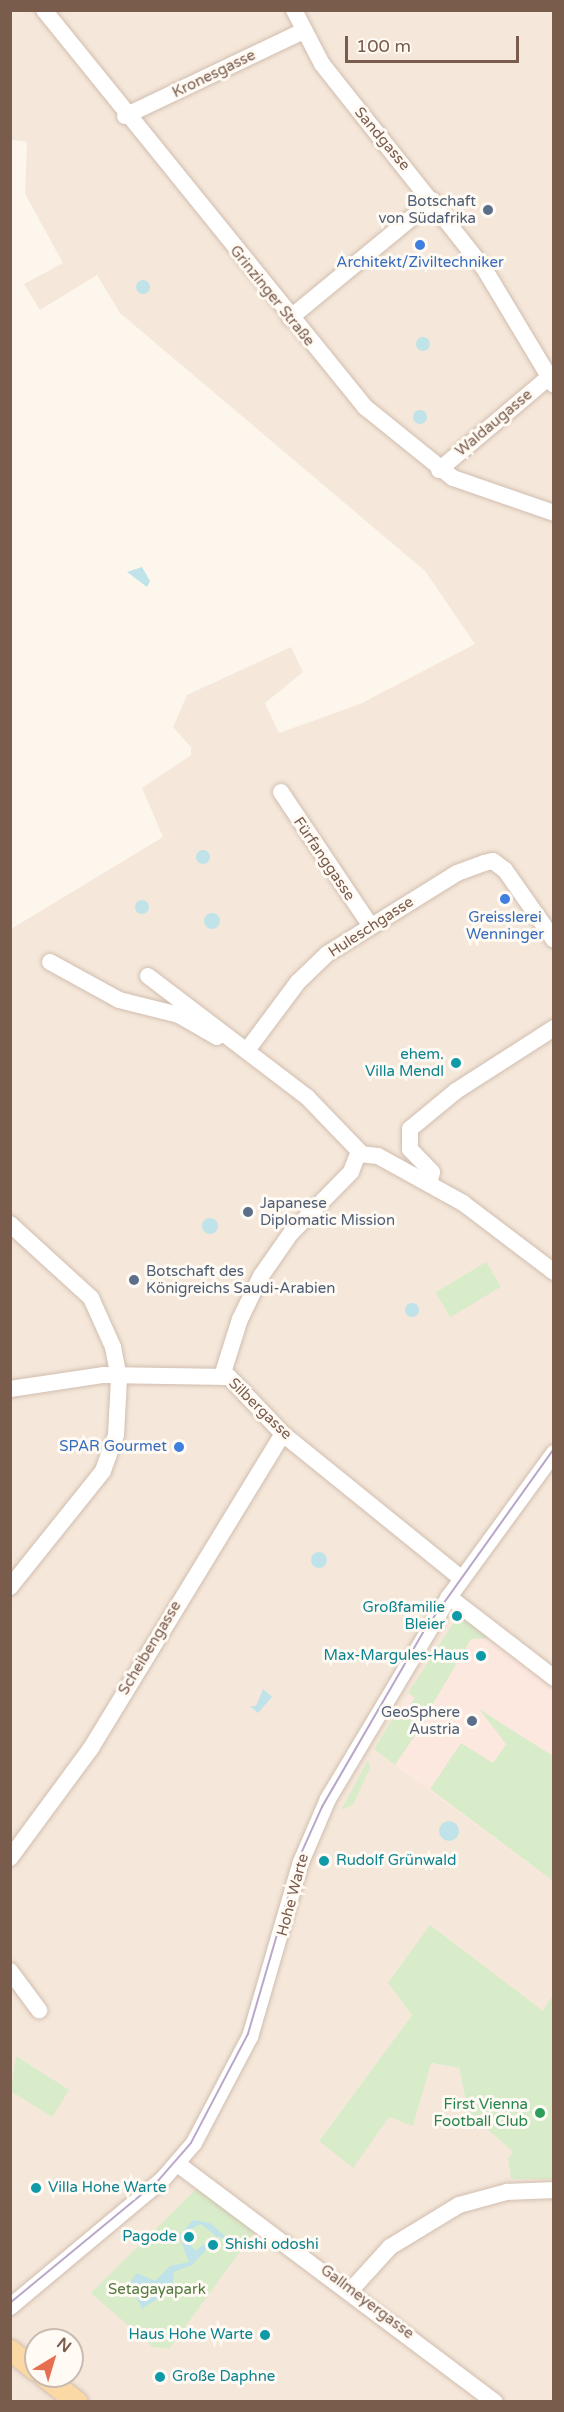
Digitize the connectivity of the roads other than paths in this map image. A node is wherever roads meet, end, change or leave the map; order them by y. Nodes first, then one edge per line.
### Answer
1 (44, 10) edge
2 (294, 10) edge
3 (303, 31) junction
4 (125, 116) junction
5 (433, 200) junction
6 (290, 318) junction
7 (551, 381) edge
8 (439, 470) junction
9 (554, 513) edge
10 (281, 792) dead end
11 (370, 925) junction
12 (554, 940) edge
13 (50, 962) dead end
14 (148, 976) dead end
15 (554, 1028) edge
16 (248, 1049) junction
17 (359, 1154) junction
18 (429, 1184) junction
19 (10, 1224) edge
20 (554, 1272) edge
21 (222, 1376) junction
22 (119, 1378) junction
23 (10, 1389) edge
24 (283, 1434) junction
25 (554, 1453) edge
26 (462, 1580) junction
27 (10, 1587) edge
28 (449, 1597) junction
29 (554, 1678) edge
30 (10, 1858) edge
31 (10, 1971) edge
32 (39, 2010) dead end
33 (179, 2164) junction
34 (554, 2190) edge
35 (351, 2290) junction
36 (10, 2307) edge
37 (10, 2350) edge
38 (24, 2361) edge
39 (59, 2388) edge
40 (77, 2402) edge
41 (495, 2402) edge

1 - 4 street, Grinzinger Straße
2 - 3 street, Sandgasse
3 - 4 street, Kronesgasse
3 - 5 street, Sandgasse
4 - 6 street, Grinzinger Straße
5 - 6 street
5 - 7 street, Sandgasse
6 - 8 street, Grinzinger Straße
7 - 8 street, Waldaugasse
8 - 9 street, Grinzinger Straße
10 - 11 street, Fürfanggasse
11 - 12 street, Huleschgasse
11 - 16 street, Huleschgasse
13 - 16 street
14 - 16 street
15 - 18 street
16 - 17 street
17 - 18 street
17 - 21 street
18 - 20 street
19 - 22 street
21 - 22 street, Silbergasse
21 - 24 street, Silbergasse
22 - 23 street, Silbergasse
22 - 27 street
24 - 26 street, Silbergasse
24 - 30 street, Scheibengasse
25 - 26 street, Hohe Warte
26 - 28 street, Hohe Warte
28 - 29 street
28 - 33 street, Hohe Warte
31 - 32 street
33 - 35 street, Gallmeyergasse
33 - 36 street, Hohe Warte
34 - 35 street
35 - 41 street, Gallmeyergasse
37 - 38 main road
39 - 40 main road

